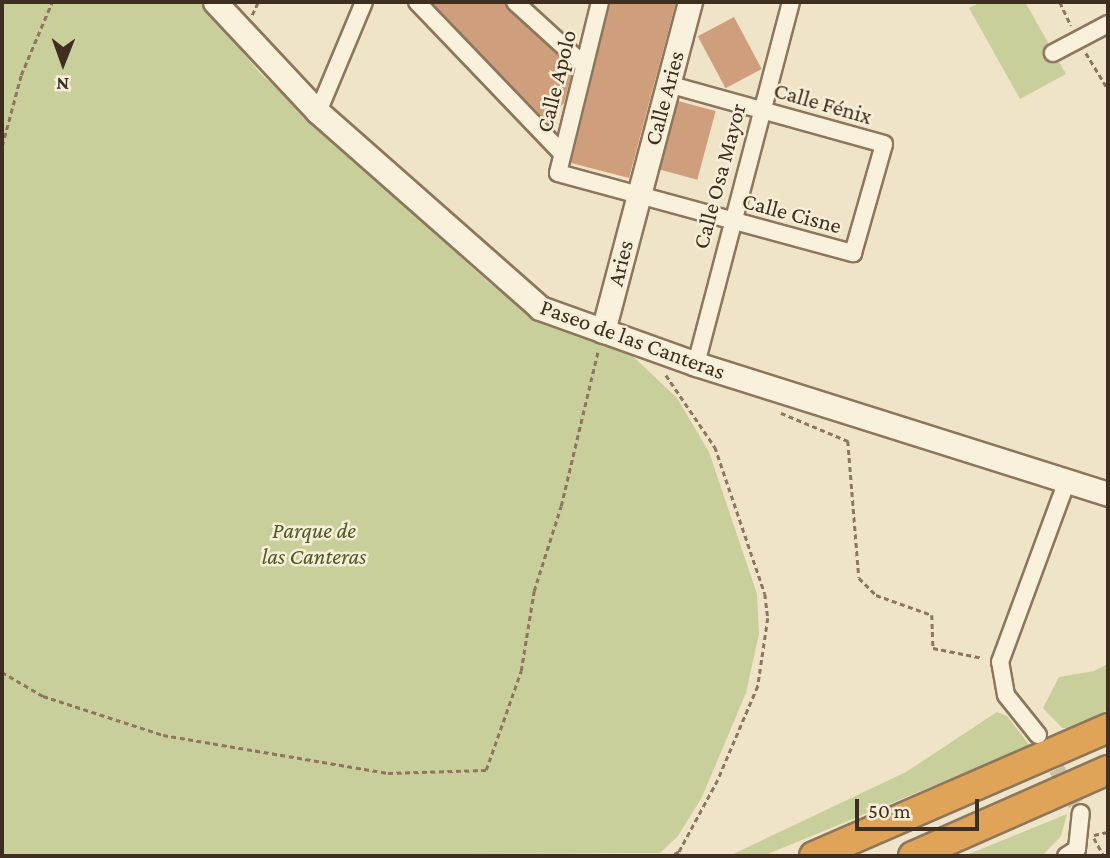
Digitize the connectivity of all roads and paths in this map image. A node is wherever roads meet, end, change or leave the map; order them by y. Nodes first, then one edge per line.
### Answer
1 (52, 2) edge
2 (215, 2) edge
3 (364, 2) edge
4 (417, 2) edge
5 (515, 2) edge
6 (600, 2) edge
7 (690, 2) edge
8 (791, 2) edge
9 (1108, 24) edge
10 (1054, 53) dead end
11 (584, 65) junction
12 (668, 83) junction
13 (760, 109) junction
14 (318, 112) junction
15 (2, 146) edge
16 (562, 153) junction
17 (558, 173) joint
18 (637, 195) junction
19 (730, 220) junction
20 (853, 253) joint
21 (603, 331) junction
22 (661, 352) junction
23 (696, 364) junction
24 (769, 407) dead end
25 (1068, 481) junction
26 (1108, 494) edge
27 (1000, 662) junction
28 (2, 672) edge
29 (1108, 728) edge
30 (1038, 735) tunnel mouth
31 (1108, 770) edge
32 (1081, 813) tunnel mouth
33 (1108, 832) edge
34 (1093, 835) dead end
35 (671, 856) edge
36 (814, 856) edge
37 (914, 856) edge
38 (1066, 856) edge

1 - 15 path
2 - 14 street, Paseo de las Canteras
3 - 14 street
4 - 16 street
5 - 11 street
6 - 11 street, Calle Apolo
7 - 12 street, Calle Aries
8 - 13 street, Calle Osa Mayor
9 - 10 street
11 - 16 street, Calle Apolo
12 - 13 street, Calle Fénix
12 - 18 street, Calle Aries
13 - 19 street, Calle Osa Mayor
13 - 20 street, Calle Fénix
14 - 21 street, Paseo de las Canteras
16 - 17 street, Calle Apolo
17 - 18 street, Calle Cisne
18 - 19 street, Calle Cisne
18 - 21 street, Aries
19 - 20 street, Calle Cisne
19 - 23 street, Calle Osa Mayor
21 - 22 street, Paseo de las Canteras
21 - 28 path
22 - 23 street, Paseo de las Canteras
22 - 35 path
23 - 25 street, Paseo de las Canteras
24 - 27 path
25 - 26 street, Paseo de las Canteras
25 - 27 street
27 - 30 street
29 - 36 highway
31 - 37 highway
32 - 38 street
33 - 34 path

